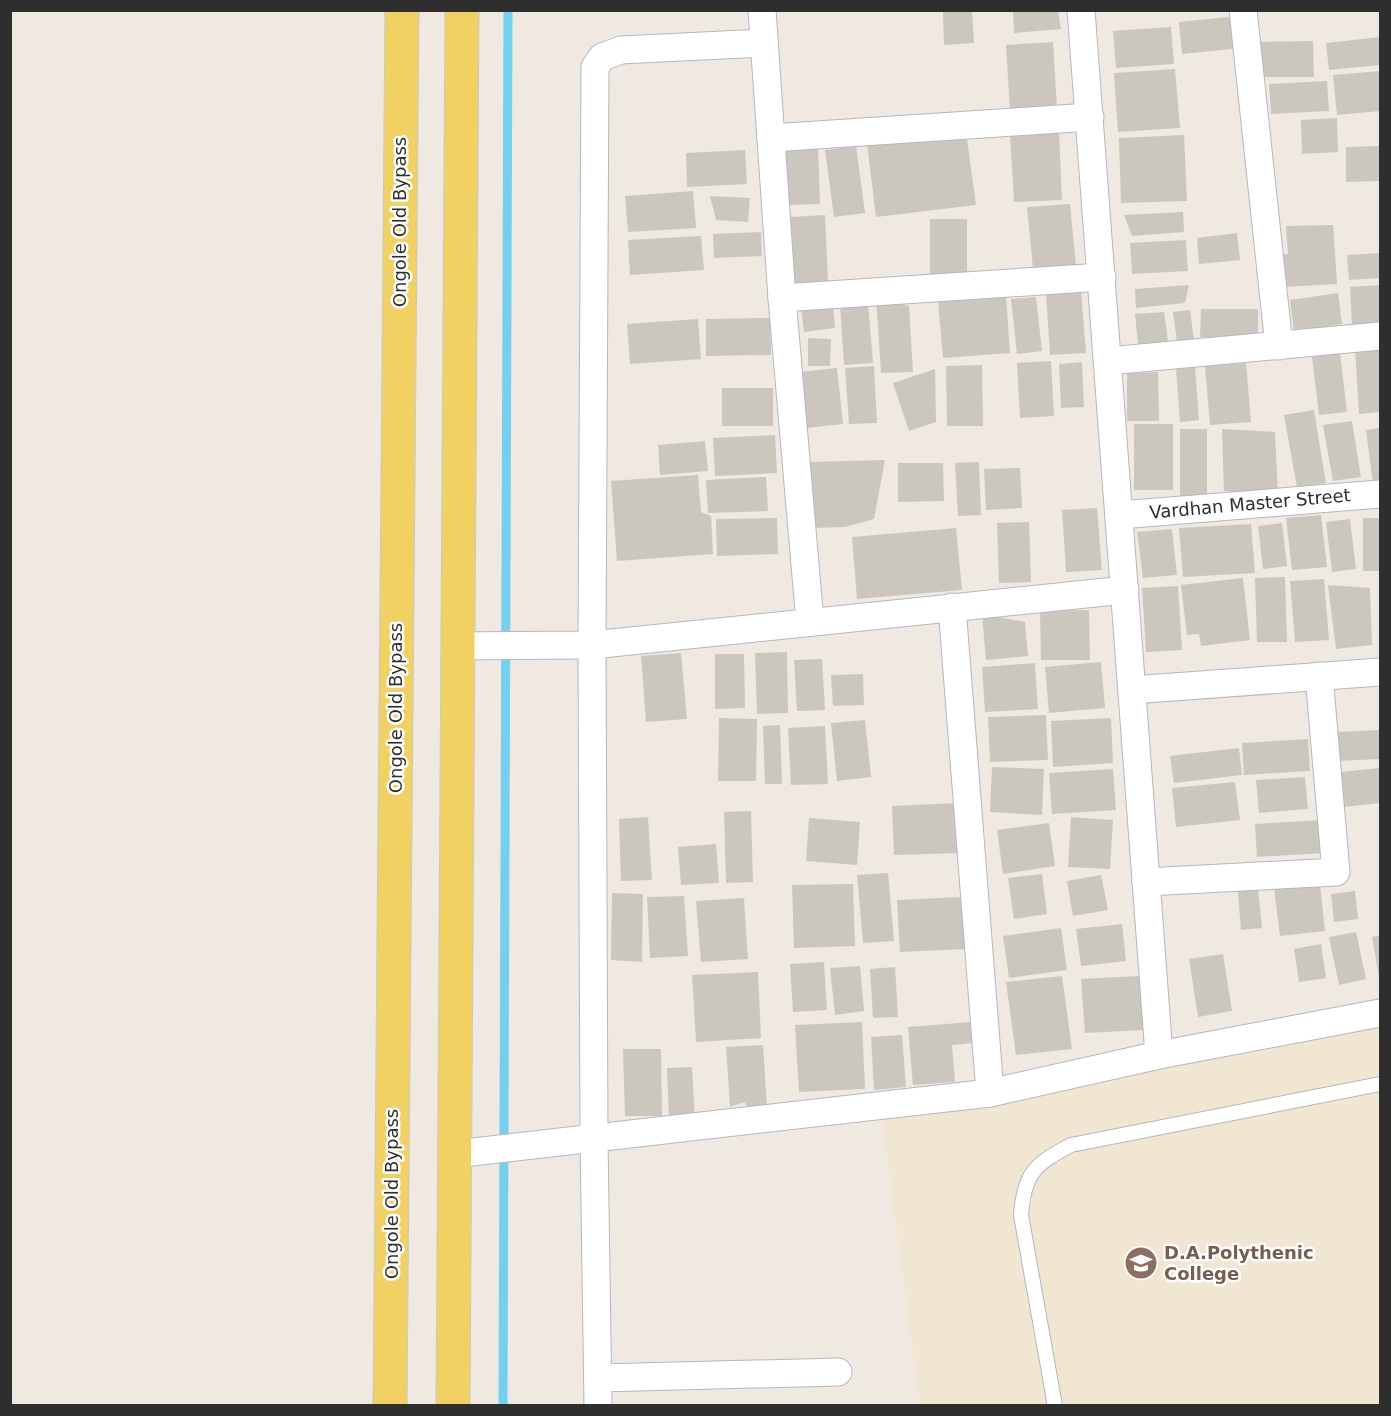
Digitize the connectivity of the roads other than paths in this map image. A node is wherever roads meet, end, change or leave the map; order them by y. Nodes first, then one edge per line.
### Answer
1 (402, 10) edge
2 (462, 10) edge
3 (762, 10) edge
4 (1081, 10) edge
5 (1243, 10) edge
6 (764, 43) junction
7 (1090, 117) junction
8 (771, 138) junction
9 (1102, 277) junction
10 (782, 298) junction
11 (1380, 336) edge
12 (1279, 346) junction
13 (1108, 361) junction
14 (1380, 494) edge
15 (1120, 515) junction
16 (1125, 590) junction
17 (952, 607) junction
18 (810, 622) junction
19 (582, 645) junction
20 (470, 646) junction
21 (1380, 672) edge
22 (1319, 676) junction
23 (1132, 690) junction
24 (1146, 882) junction
25 (1380, 1013) edge
26 (1160, 1055) junction
27 (1380, 1084) edge
28 (990, 1093) junction
29 (594, 1138) junction
30 (455, 1154) junction
31 (838, 1372) dead end
32 (598, 1378) junction
33 (390, 1406) edge
34 (453, 1406) edge
35 (598, 1406) edge
36 (1054, 1406) edge

1 - 33 main road, Ongole Old Bypass
2 - 20 main road
3 - 6 street
4 - 7 street
5 - 12 street
6 - 8 street
6 - 19 street
7 - 8 street
7 - 9 street
8 - 10 street
9 - 10 street
9 - 13 street
10 - 18 street
11 - 12 street
12 - 13 street
13 - 15 street
14 - 15 street, Vardhan Master Street
15 - 16 street
16 - 17 street
16 - 23 street
17 - 18 street
17 - 28 street
18 - 19 street
19 - 20 street
19 - 29 street
20 - 30 main road
21 - 22 street
22 - 23 street
22 - 24 street
23 - 24 street
24 - 26 street
25 - 26 street
26 - 28 street
27 - 36 lane
28 - 29 street
29 - 30 street
29 - 32 street
30 - 34 main road
31 - 32 street
32 - 35 street

